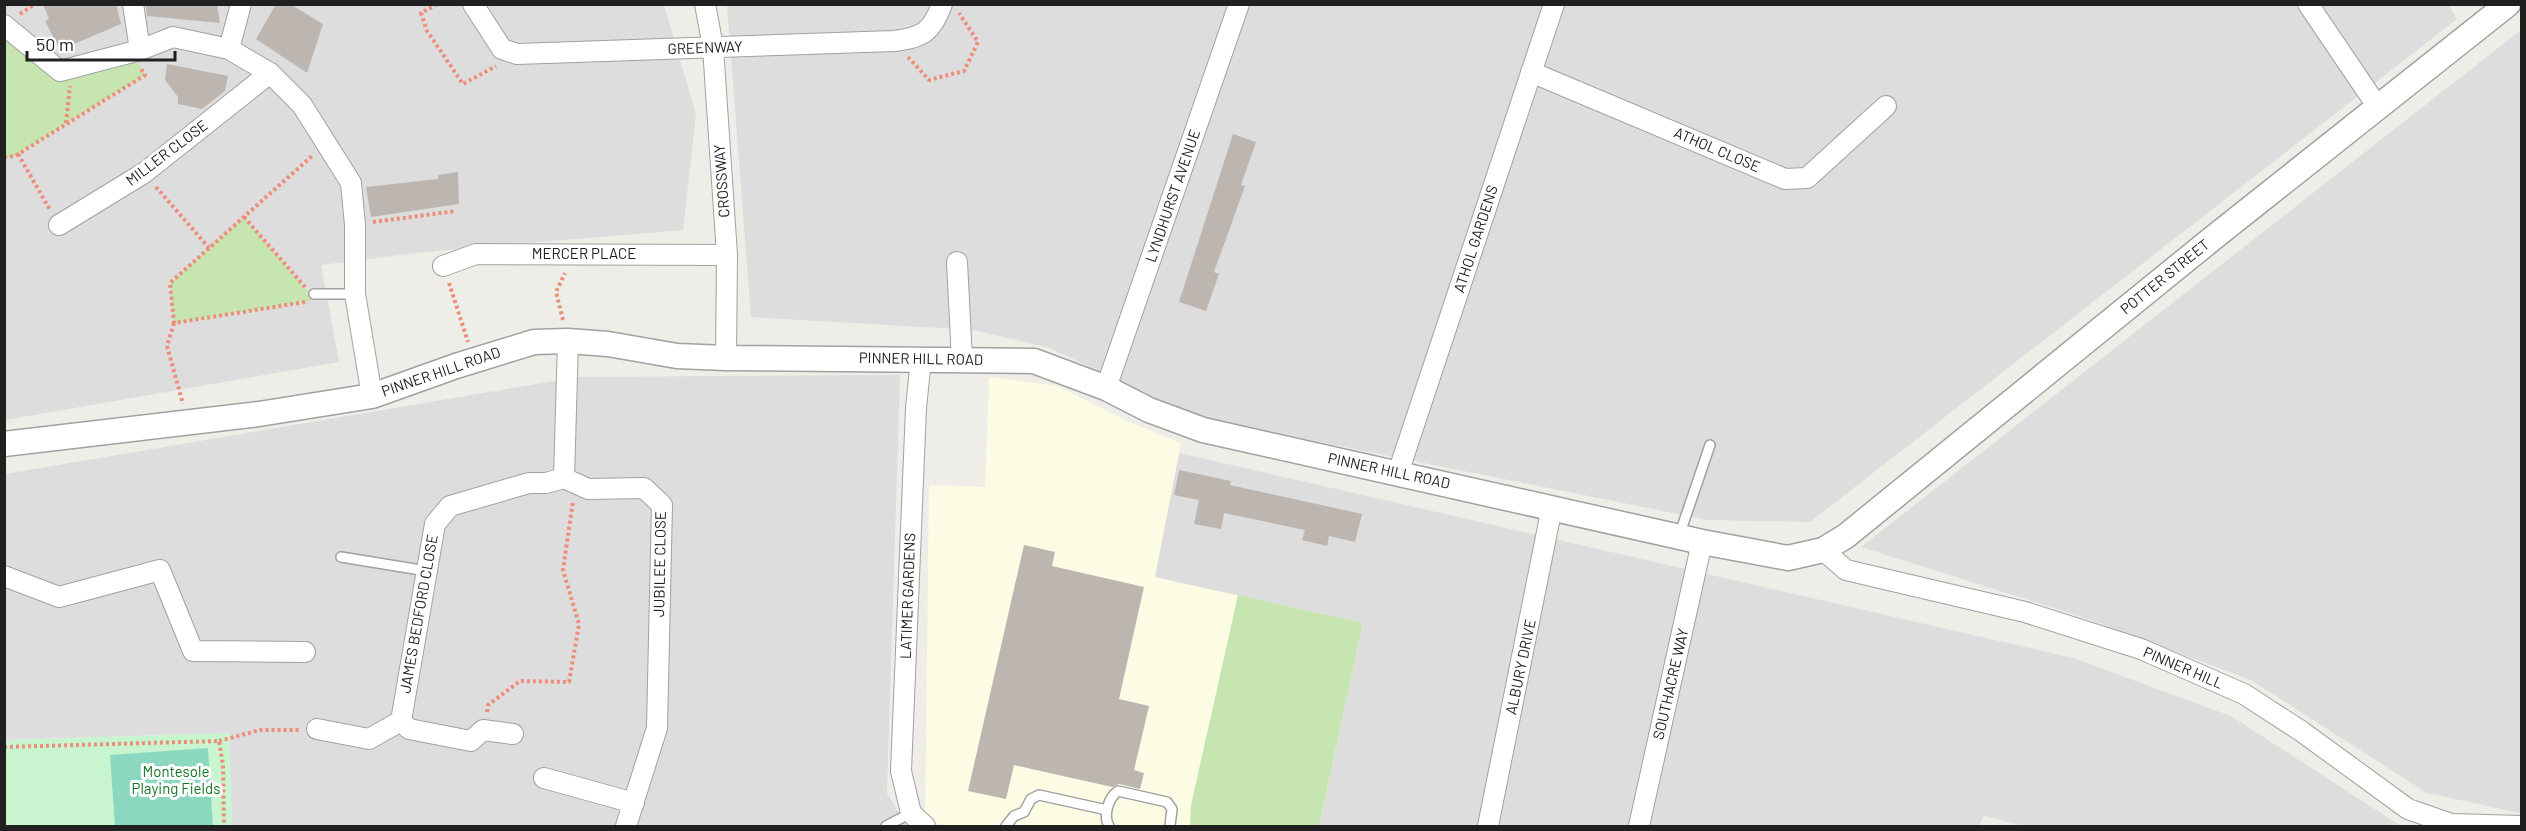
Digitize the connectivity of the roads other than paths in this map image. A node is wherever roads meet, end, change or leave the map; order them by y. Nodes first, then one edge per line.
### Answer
1 (133, 4) edge
2 (241, 4) edge
3 (473, 4) edge
4 (705, 4) edge
5 (942, 4) edge
6 (1239, 4) edge
7 (1554, 4) edge
8 (2308, 4) edge
9 (2508, 4) edge
10 (4, 25) edge
11 (714, 47) junction
12 (229, 50) junction
13 (136, 51) junction
14 (1531, 72) junction
15 (270, 74) junction
16 (1886, 106) dead end
17 (2377, 106) junction
18 (58, 225) road end
19 (727, 255) junction
20 (957, 262) dead end
21 (443, 266) road end
22 (314, 294) road end
23 (355, 294) junction
24 (568, 341) junction
25 (726, 358) junction
26 (921, 359) junction
27 (962, 360) junction
28 (1106, 388) junction
29 (372, 396) junction
30 (4, 444) edge
31 (1710, 445) dead end
32 (1398, 473) junction
33 (569, 481) junction
34 (1552, 507) junction
35 (1691, 539) junction
36 (1823, 550) junction
37 (341, 557) dead end
38 (427, 571) junction
39 (4, 576) edge
40 (305, 652) dead end
41 (401, 721) junction
42 (317, 729) road end
43 (513, 734) dead end
44 (544, 778) dead end
45 (634, 803) junction
46 (1107, 810) junction
47 (918, 820) edge
48 (626, 826) edge
49 (886, 826) edge
50 (1006, 826) edge
51 (1109, 826) edge
52 (1170, 826) edge
53 (1488, 826) edge
54 (1639, 826) edge
55 (2522, 826) edge

1 - 13 street
2 - 12 street
3 - 11 street, GREENWAY
4 - 11 street, CROSSWAY
5 - 11 street, GREENWAY
6 - 28 street, LYNDHURST AVENUE
7 - 14 street, ATHOL GARDENS
8 - 17 street
9 - 17 street, POTTER STREET
10 - 13 street
11 - 19 street, CROSSWAY
12 - 13 street
12 - 15 street
14 - 16 street, ATHOL CLOSE
14 - 32 street, ATHOL GARDENS
15 - 18 street, MILLER CLOSE
15 - 23 street
17 - 36 street, POTTER STREET
19 - 21 street, MERCER PLACE
19 - 25 street, CROSSWAY
20 - 27 street
22 - 23 lane
23 - 29 street
24 - 25 street, PINNER HILL ROAD
24 - 29 street, PINNER HILL ROAD
24 - 33 street
25 - 26 street, PINNER HILL ROAD
26 - 27 street, PINNER HILL ROAD
26 - 47 street, LATIMER GARDENS
27 - 28 street, PINNER HILL ROAD
28 - 32 street, PINNER HILL ROAD
29 - 30 street, PINNER HILL ROAD
31 - 35 lane
32 - 34 street, PINNER HILL ROAD
33 - 38 street, JAMES BEDFORD CLOSE
33 - 45 street, JUBILEE CLOSE
34 - 35 street, PINNER HILL ROAD
34 - 53 street, ALBURY DRIVE
35 - 36 street, PINNER HILL ROAD
35 - 54 street, SOUTHACRE WAY
36 - 55 street, PINNER HILL
37 - 38 lane
38 - 41 street, JAMES BEDFORD CLOSE
39 - 40 street
41 - 42 street
41 - 43 street
44 - 45 street
45 - 48 street, JUBILEE CLOSE
46 - 50 lane
46 - 51 lane
46 - 52 lane
47 - 49 lane

